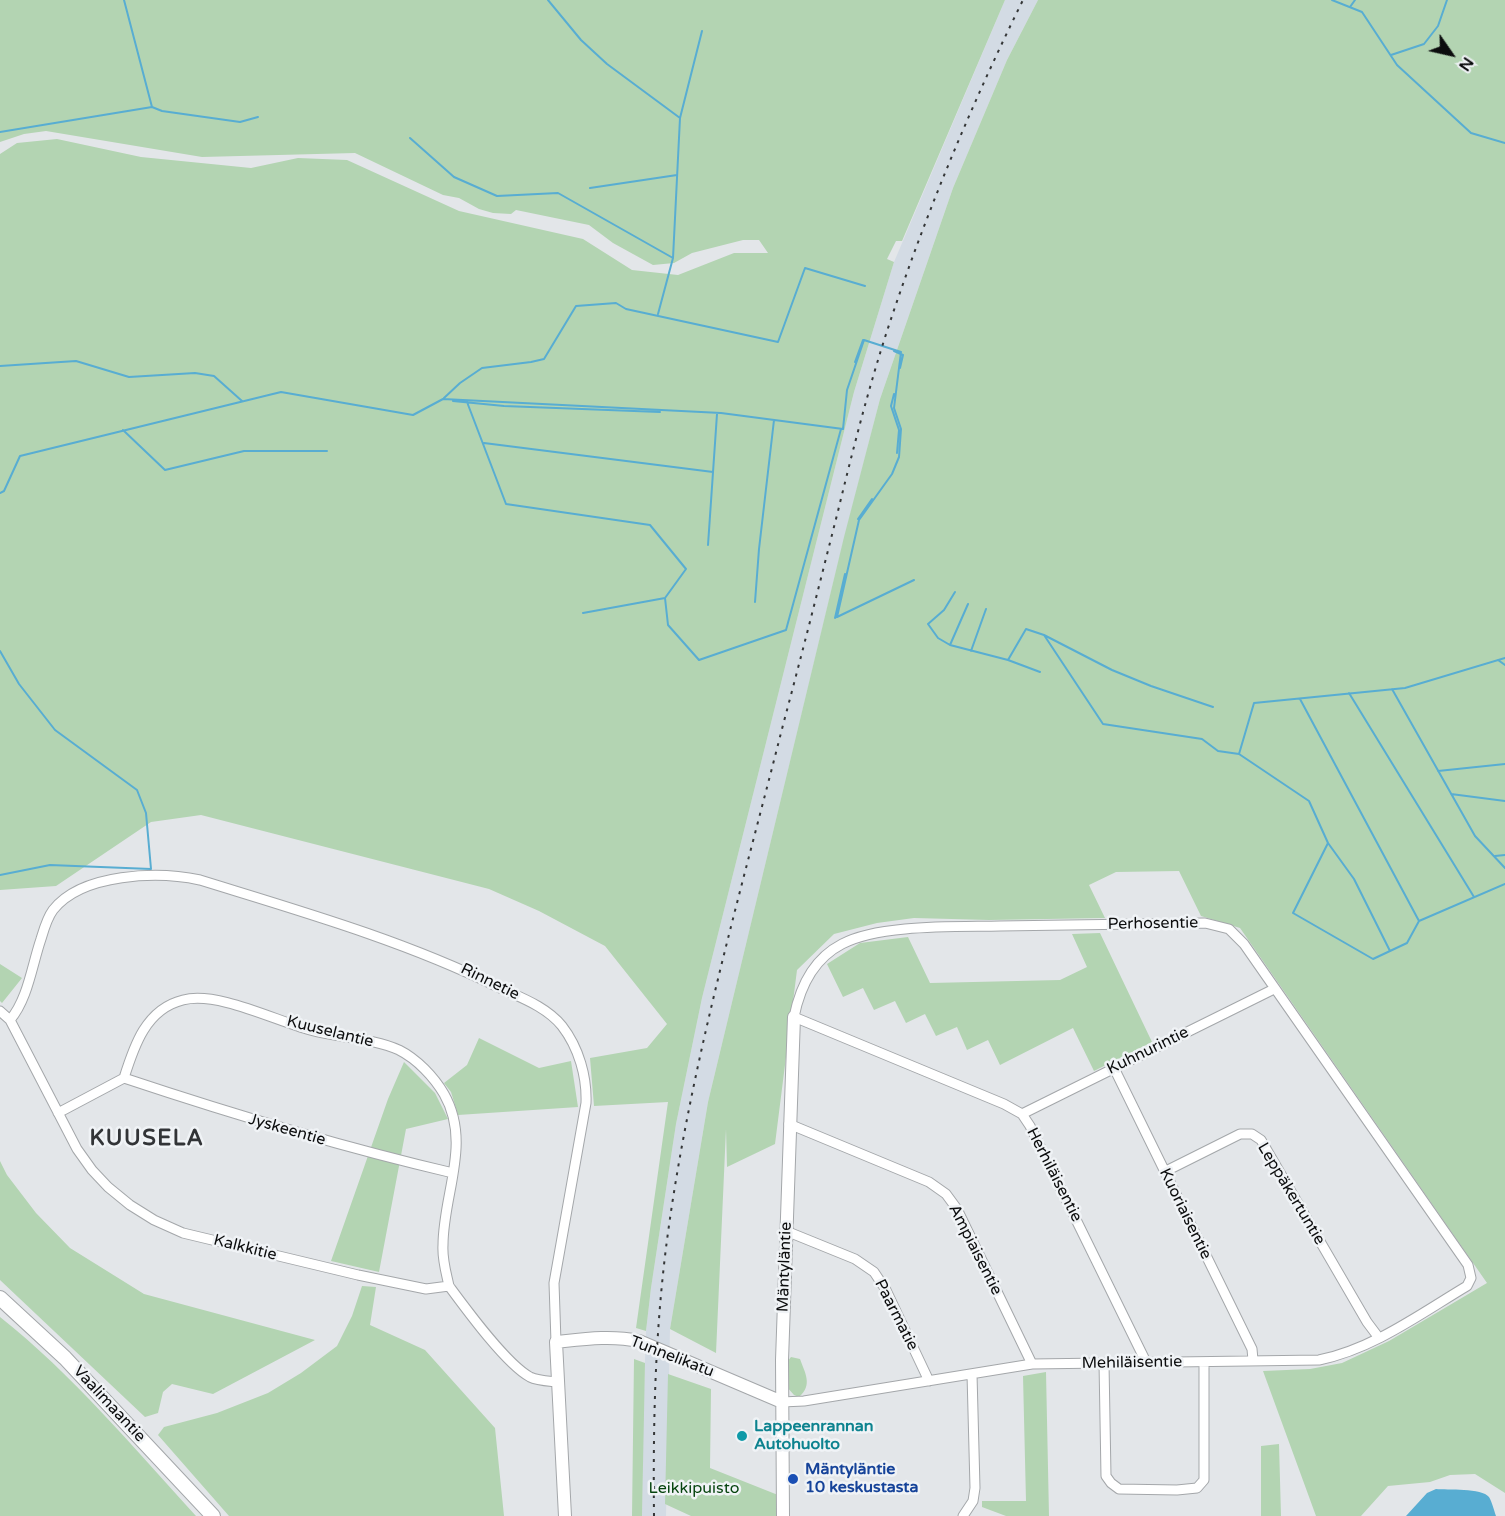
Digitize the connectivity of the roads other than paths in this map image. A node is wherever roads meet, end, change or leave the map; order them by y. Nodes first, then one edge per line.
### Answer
1 (1274, 989) junction
2 (0, 1011) edge
3 (794, 1017) junction
4 (10, 1020) junction
5 (1114, 1068) junction
6 (124, 1078) junction
7 (58, 1113) junction
8 (1022, 1114) junction
9 (789, 1124) junction
10 (1164, 1172) junction
11 (453, 1173) junction
12 (786, 1231) junction
13 (449, 1286) junction
14 (1467, 1286) joint
15 (0, 1298) edge
16 (1379, 1338) junction
17 (556, 1342) junction
18 (1253, 1360) junction
19 (1146, 1362) junction
20 (1204, 1362) junction
21 (1104, 1363) junction
22 (1032, 1364) junction
23 (972, 1374) junction
24 (929, 1381) junction
25 (558, 1382) junction
26 (782, 1402) junction
27 (213, 1516) edge
28 (565, 1516) edge
29 (783, 1516) edge
30 (963, 1516) edge

1 - 3 street, Perhosentie
1 - 5 street, Kuhnurintie
1 - 14 street, Perhosentie
2 - 4 street, Kalkkitie
3 - 8 street, Herhiläisentie
3 - 9 street, Mäntyläntie
4 - 7 street, Kalkkitie
4 - 17 street, Rinnetie
5 - 8 street, Kuhnurintie
5 - 10 street, Kuoriaisentie
6 - 7 street
6 - 11 street, Jyskeentie
6 - 11 street, Kuuselantie
7 - 13 street, Kalkkitie
8 - 19 street, Herhiläisentie
9 - 12 street, Mäntyläntie
9 - 22 street, Ampiaisentie
10 - 16 street, Leppäkertuntie
10 - 18 street, Kuoriaisentie
11 - 13 street, Kuuselantie
12 - 24 street, Paarmatie
12 - 26 street, Mäntyläntie
13 - 25 street
14 - 16 street, Mehiläisentie
15 - 27 main road, Vaalimaantie
16 - 18 street, Mehiläisentie
17 - 25 street, Rinnetie
17 - 26 street, Tunnelikatu
18 - 20 street, Mehiläisentie
19 - 20 street, Mehiläisentie
19 - 21 street, Mehiläisentie
20 - 21 street
21 - 22 street, Mehiläisentie
22 - 23 street, Mehiläisentie
23 - 24 street, Mehiläisentie
23 - 30 street
24 - 26 street, Mehiläisentie
25 - 28 street, Rinnetie
26 - 29 street, Mäntyläntie

